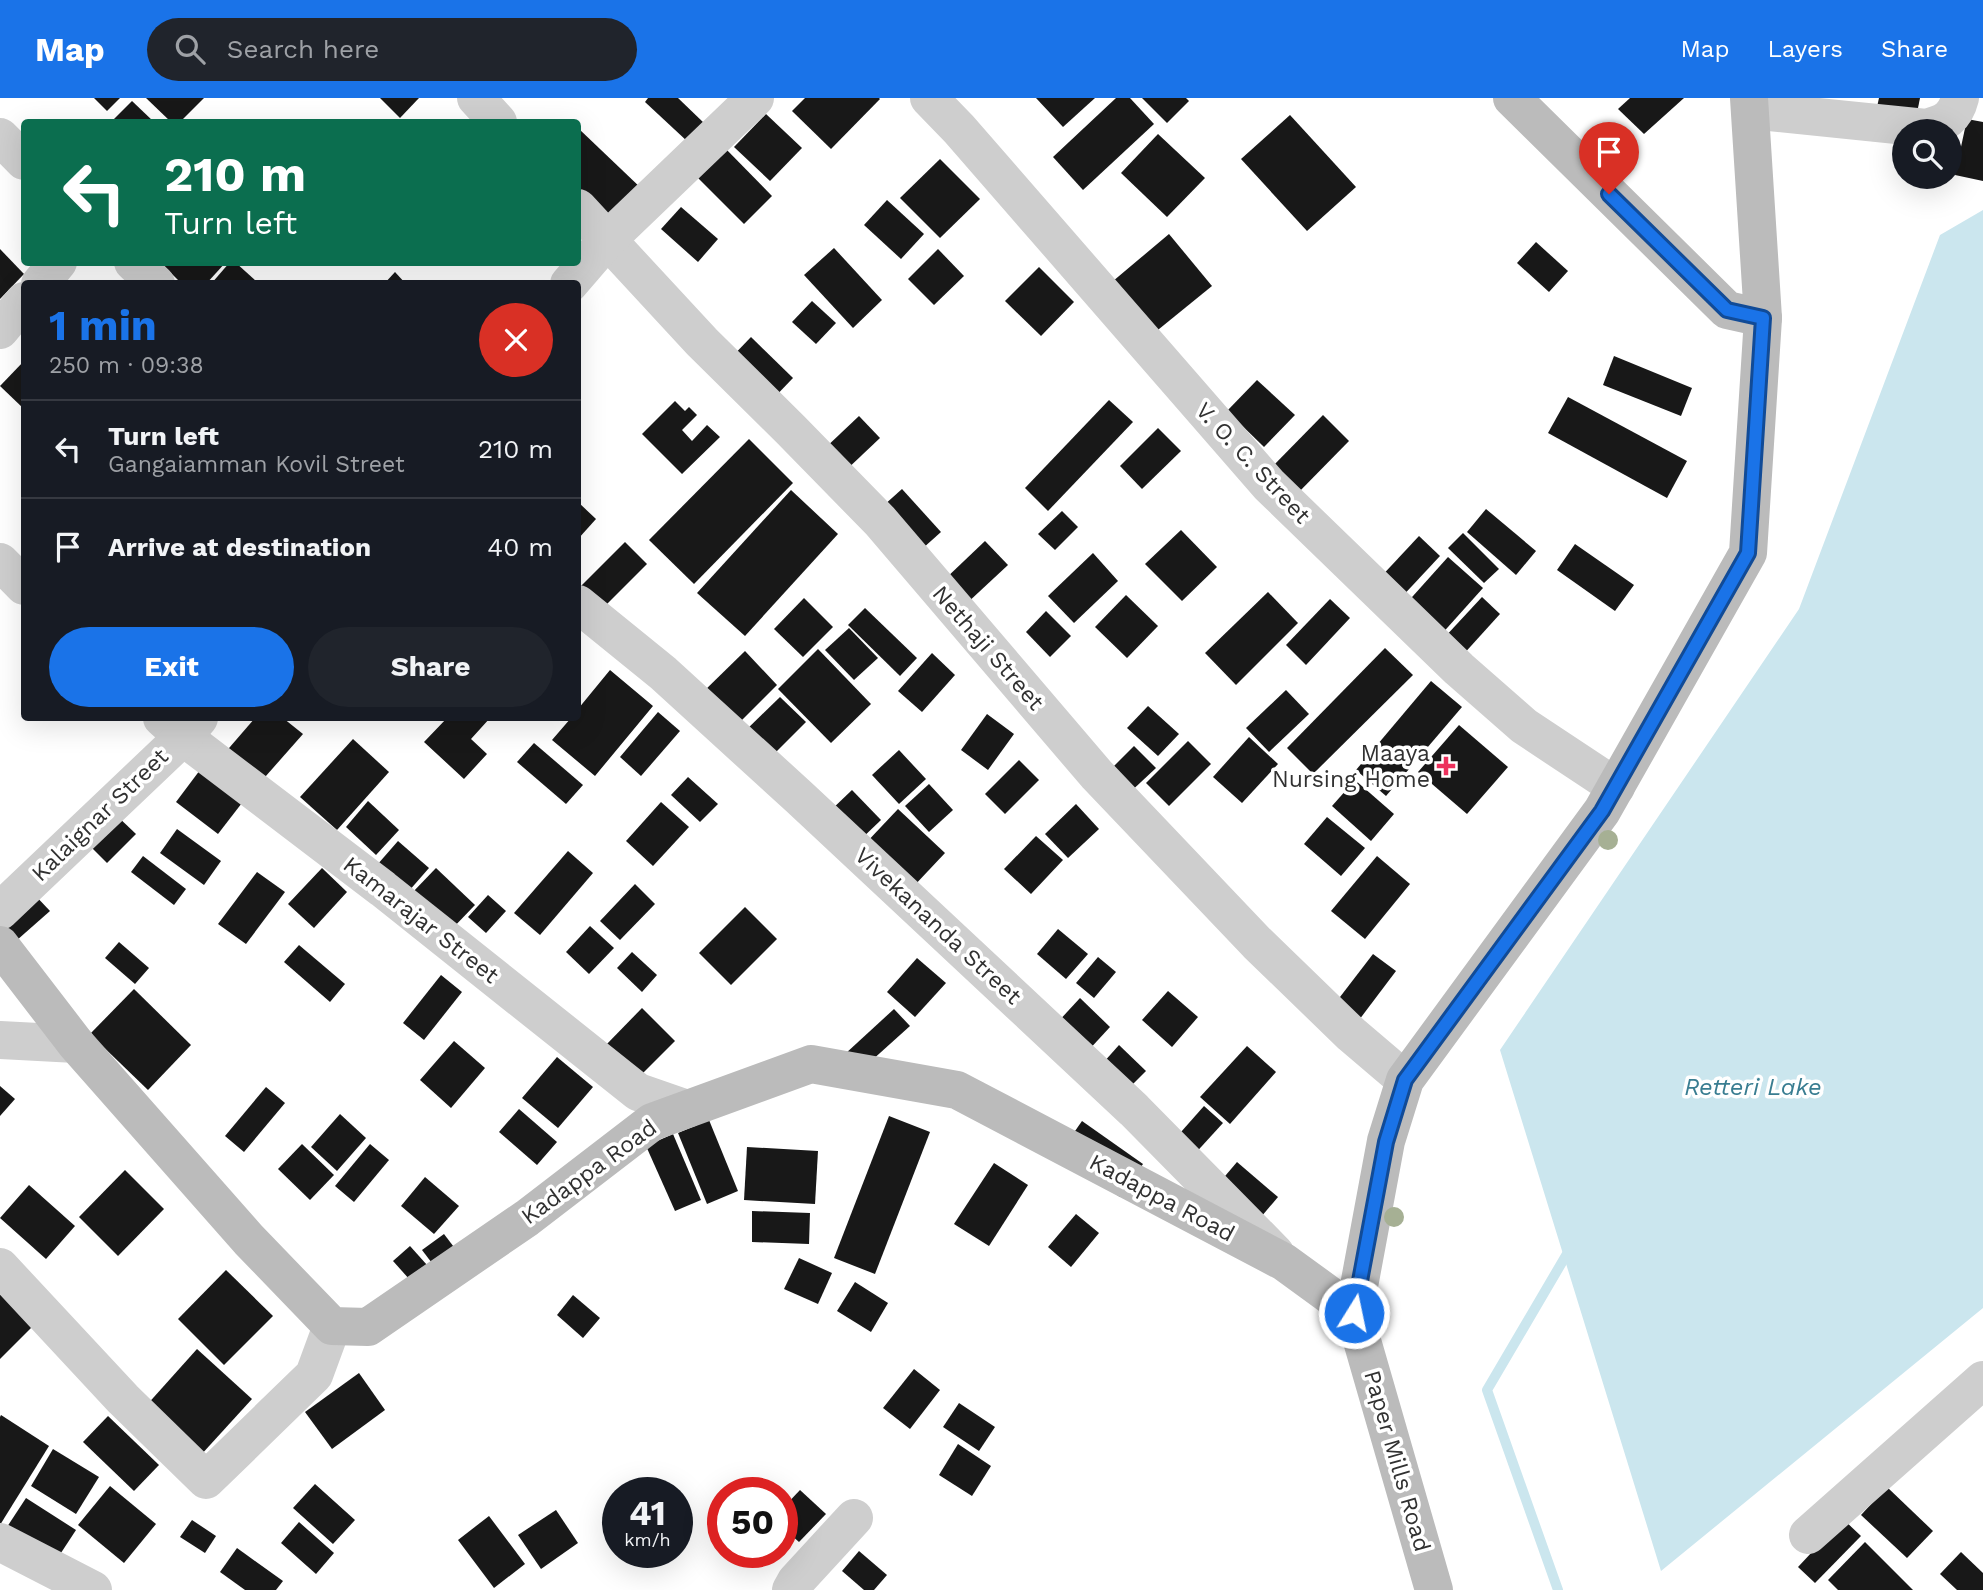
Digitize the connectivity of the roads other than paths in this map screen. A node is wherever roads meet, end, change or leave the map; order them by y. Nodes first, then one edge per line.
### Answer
1 (476, 98) edge
2 (755, 98) edge
3 (929, 98) edge
4 (1512, 98) edge
5 (1960, 98) edge
6 (1749, 104) edge
7 (495, 119) edge
8 (0, 138) edge
9 (21, 158) edge
10 (581, 211) edge
11 (607, 240) junction
12 (55, 266) edge
13 (137, 266) edge
14 (43, 280) edge
15 (152, 280) edge
16 (572, 280) edge
17 (21, 305) edge
18 (1763, 318) junction
19 (0, 330) edge
20 (0, 562) edge
21 (21, 583) edge
22 (581, 606) edge
23 (181, 724) edge
24 (1616, 787) junction
25 (0, 911) edge
26 (0, 945) edge
27 (0, 1040) edge
28 (76, 1044) junction
29 (1405, 1080) junction
30 (687, 1109) junction
31 (1284, 1262) junction
32 (0, 1267) edge
33 (1354, 1313) junction
34 (332, 1326) junction
35 (1983, 1380) edge
36 (854, 1518) dead end
37 (1808, 1535) dead end
38 (0, 1542) edge
39 (93, 1590) edge
40 (791, 1590) edge
41 (1434, 1590) edge

1 - 7 street
2 - 11 street
3 - 24 street, V. O. C. Street
4 - 18 main road
5 - 6 street
6 - 18 main road, Paper Mills Road
8 - 9 street
10 - 11 street, Nethaji Street
11 - 16 street
11 - 29 street, Nethaji Street
12 - 14 street
13 - 15 street
17 - 19 street
18 - 24 main road, Paper Mills Road
20 - 21 street
22 - 31 street, Vivekananda Street
23 - 25 street, Kalaignar Street
23 - 30 street, Kamarajar Street
24 - 29 main road, Paper Mills Road
26 - 28 main road
27 - 28 street
28 - 34 main road
29 - 33 main road, Paper Mills Road
30 - 31 main road, Kadappa Road
30 - 34 main road, Kadappa Road
31 - 33 main road, Kadappa Road
32 - 34 street
33 - 41 main road, Paper Mills Road
35 - 37 street
36 - 40 street
38 - 39 street

